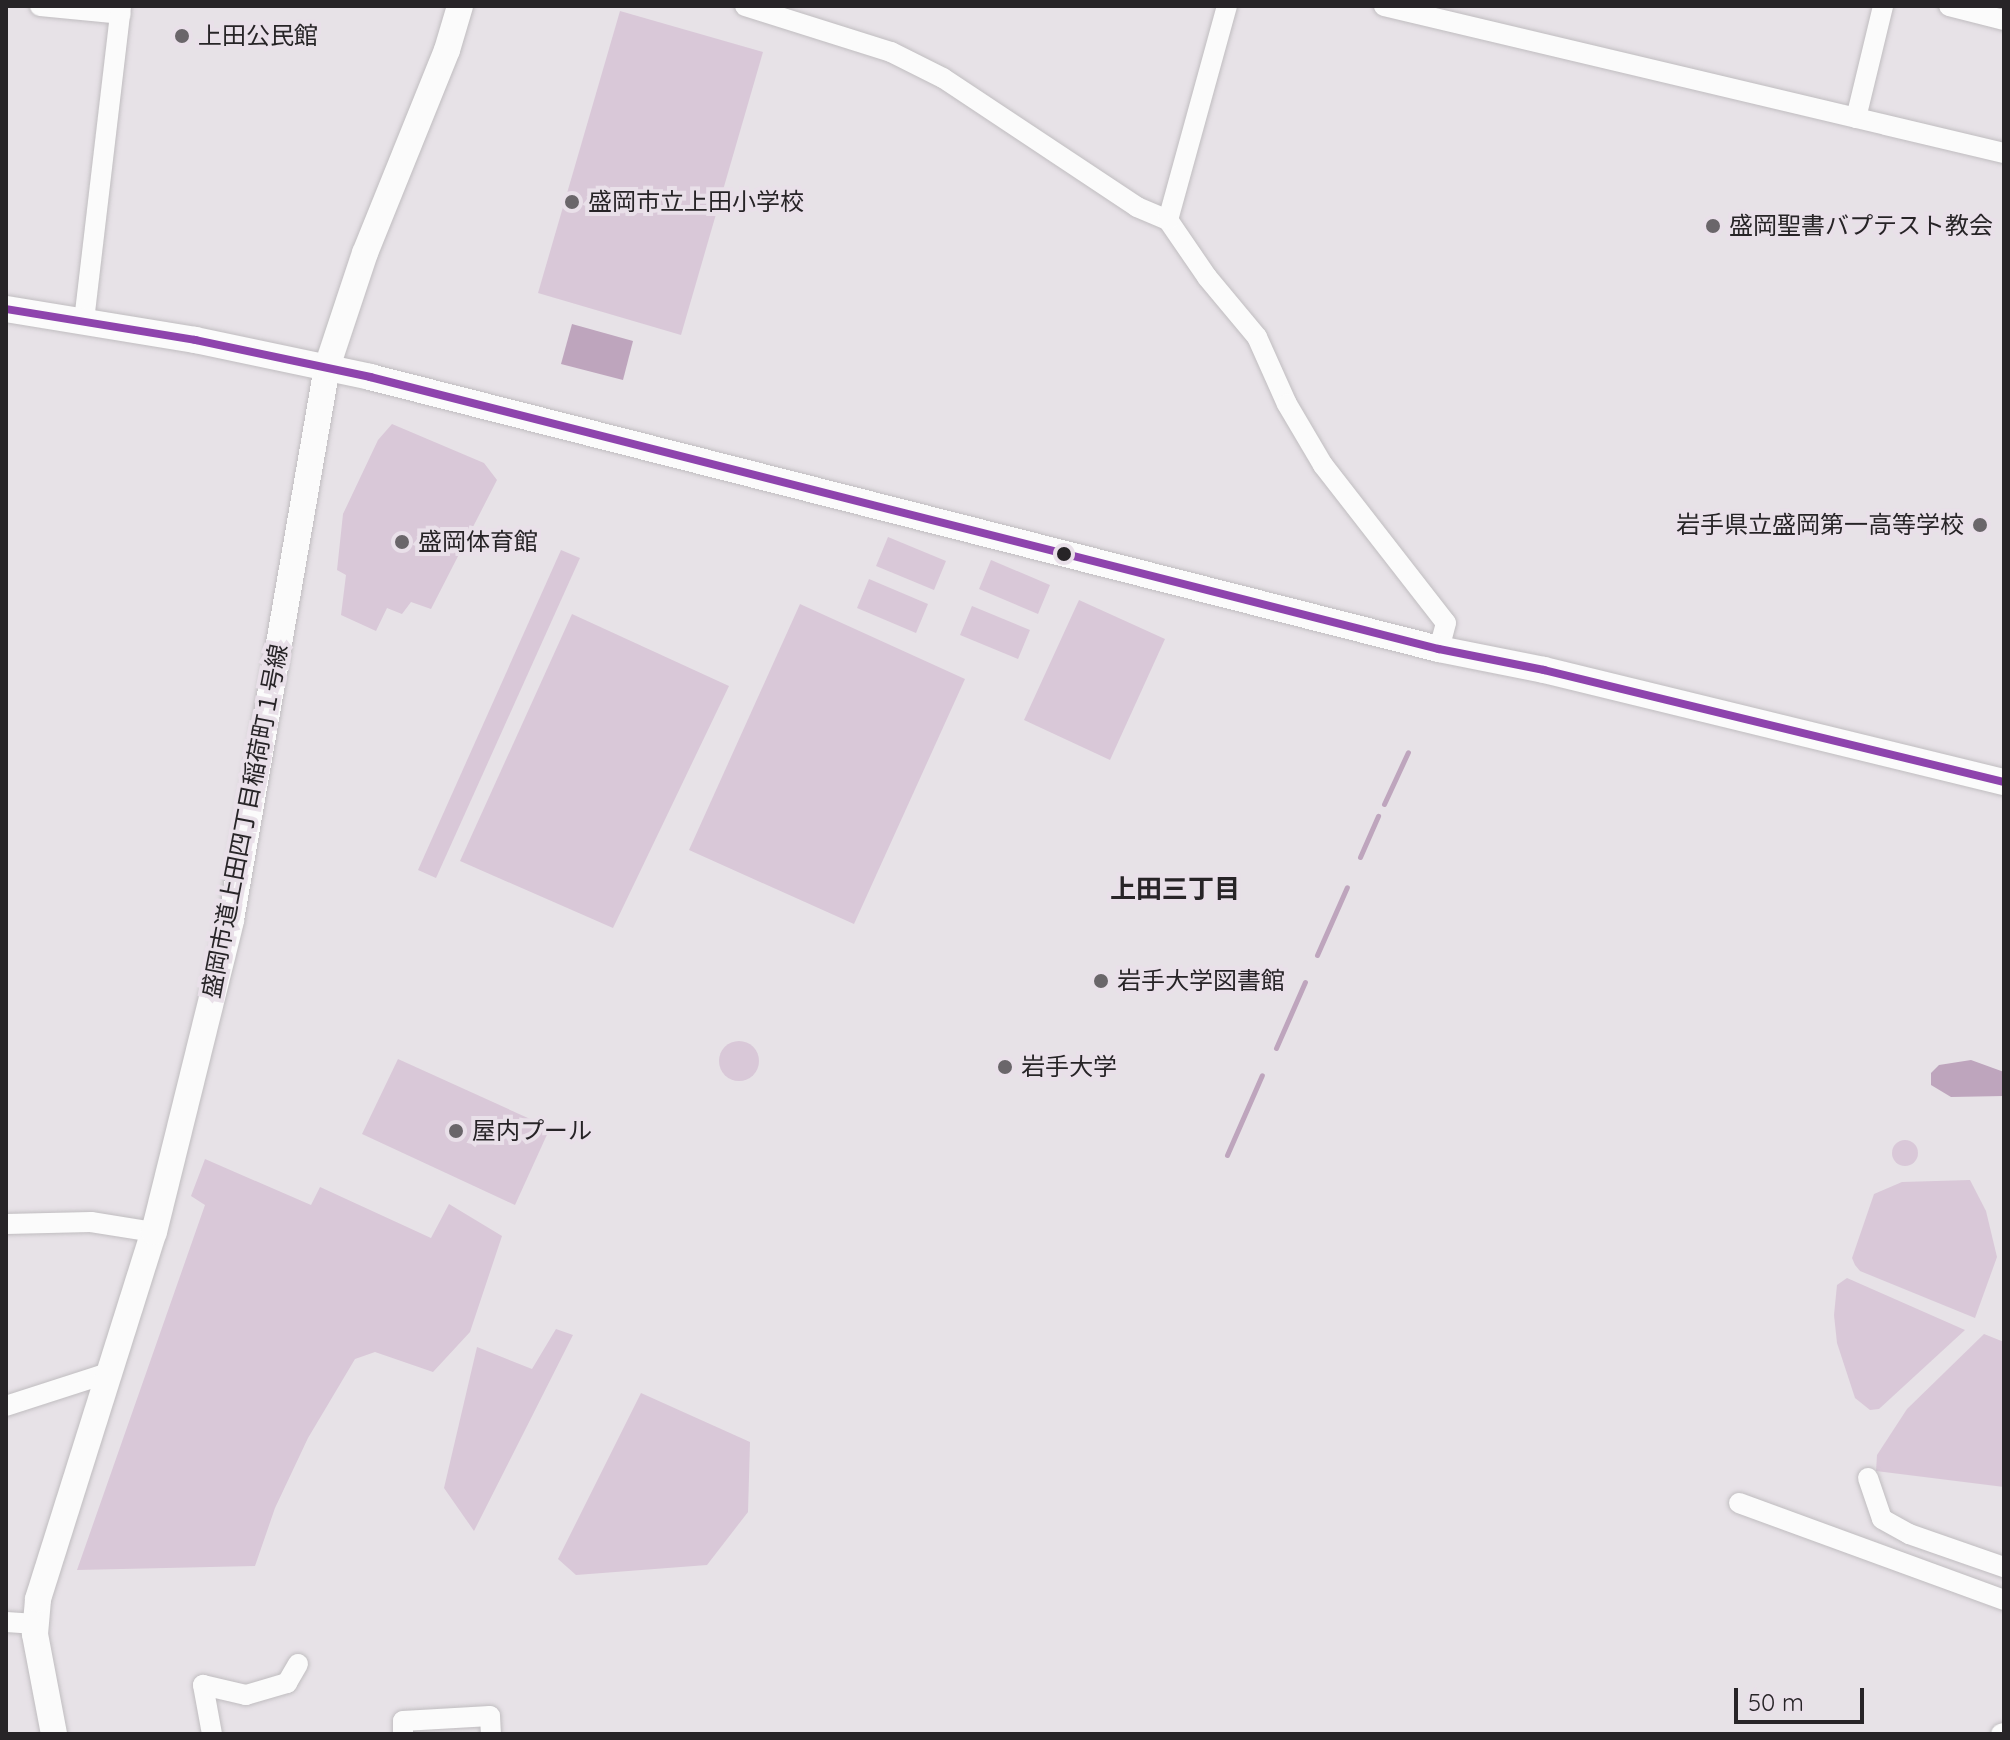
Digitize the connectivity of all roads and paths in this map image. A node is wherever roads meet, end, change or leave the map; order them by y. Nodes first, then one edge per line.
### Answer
1 (40, 6) edge
2 (460, 6) edge
3 (745, 6) edge
4 (1227, 6) edge
5 (1384, 6) edge
6 (1883, 6) edge
7 (1949, 6) edge
8 (121, 10) edge
9 (2004, 20) edge
10 (1856, 118) junction
11 (2004, 153) edge
12 (1168, 220) junction
13 (6, 309) edge
14 (84, 321) junction
15 (327, 367) junction
16 (1439, 649) junction
17 (2004, 782) edge
18 (6, 1224) edge
19 (154, 1232) junction
20 (108, 1373) junction
21 (6, 1406) edge
22 (1868, 1478) dead end
23 (1739, 1503) dead end
24 (2004, 1567) edge
25 (2004, 1600) edge
26 (6, 1622) edge
27 (36, 1624) junction
28 (298, 1664) dead end
29 (54, 1734) edge
30 (212, 1734) edge
31 (403, 1734) edge
32 (491, 1734) edge

1 - 8 street
2 - 15 street, 盛岡市道上田四丁目稲荷町１号線
3 - 12 street
4 - 12 street
5 - 10 street
6 - 10 street
7 - 9 street
8 - 14 street
10 - 11 street
12 - 16 street
13 - 14 street
14 - 15 street
15 - 16 street
15 - 19 street, 盛岡市道上田四丁目稲荷町１号線
16 - 17 street
18 - 19 street
19 - 20 street, 盛岡市道上田四丁目稲荷町１号線
20 - 21 street
20 - 27 street, 盛岡市道上田四丁目稲荷町１号線
22 - 24 street
23 - 25 street
26 - 27 street
27 - 29 street, 盛岡市道上田四丁目稲荷町１号線
28 - 30 street
31 - 32 street

